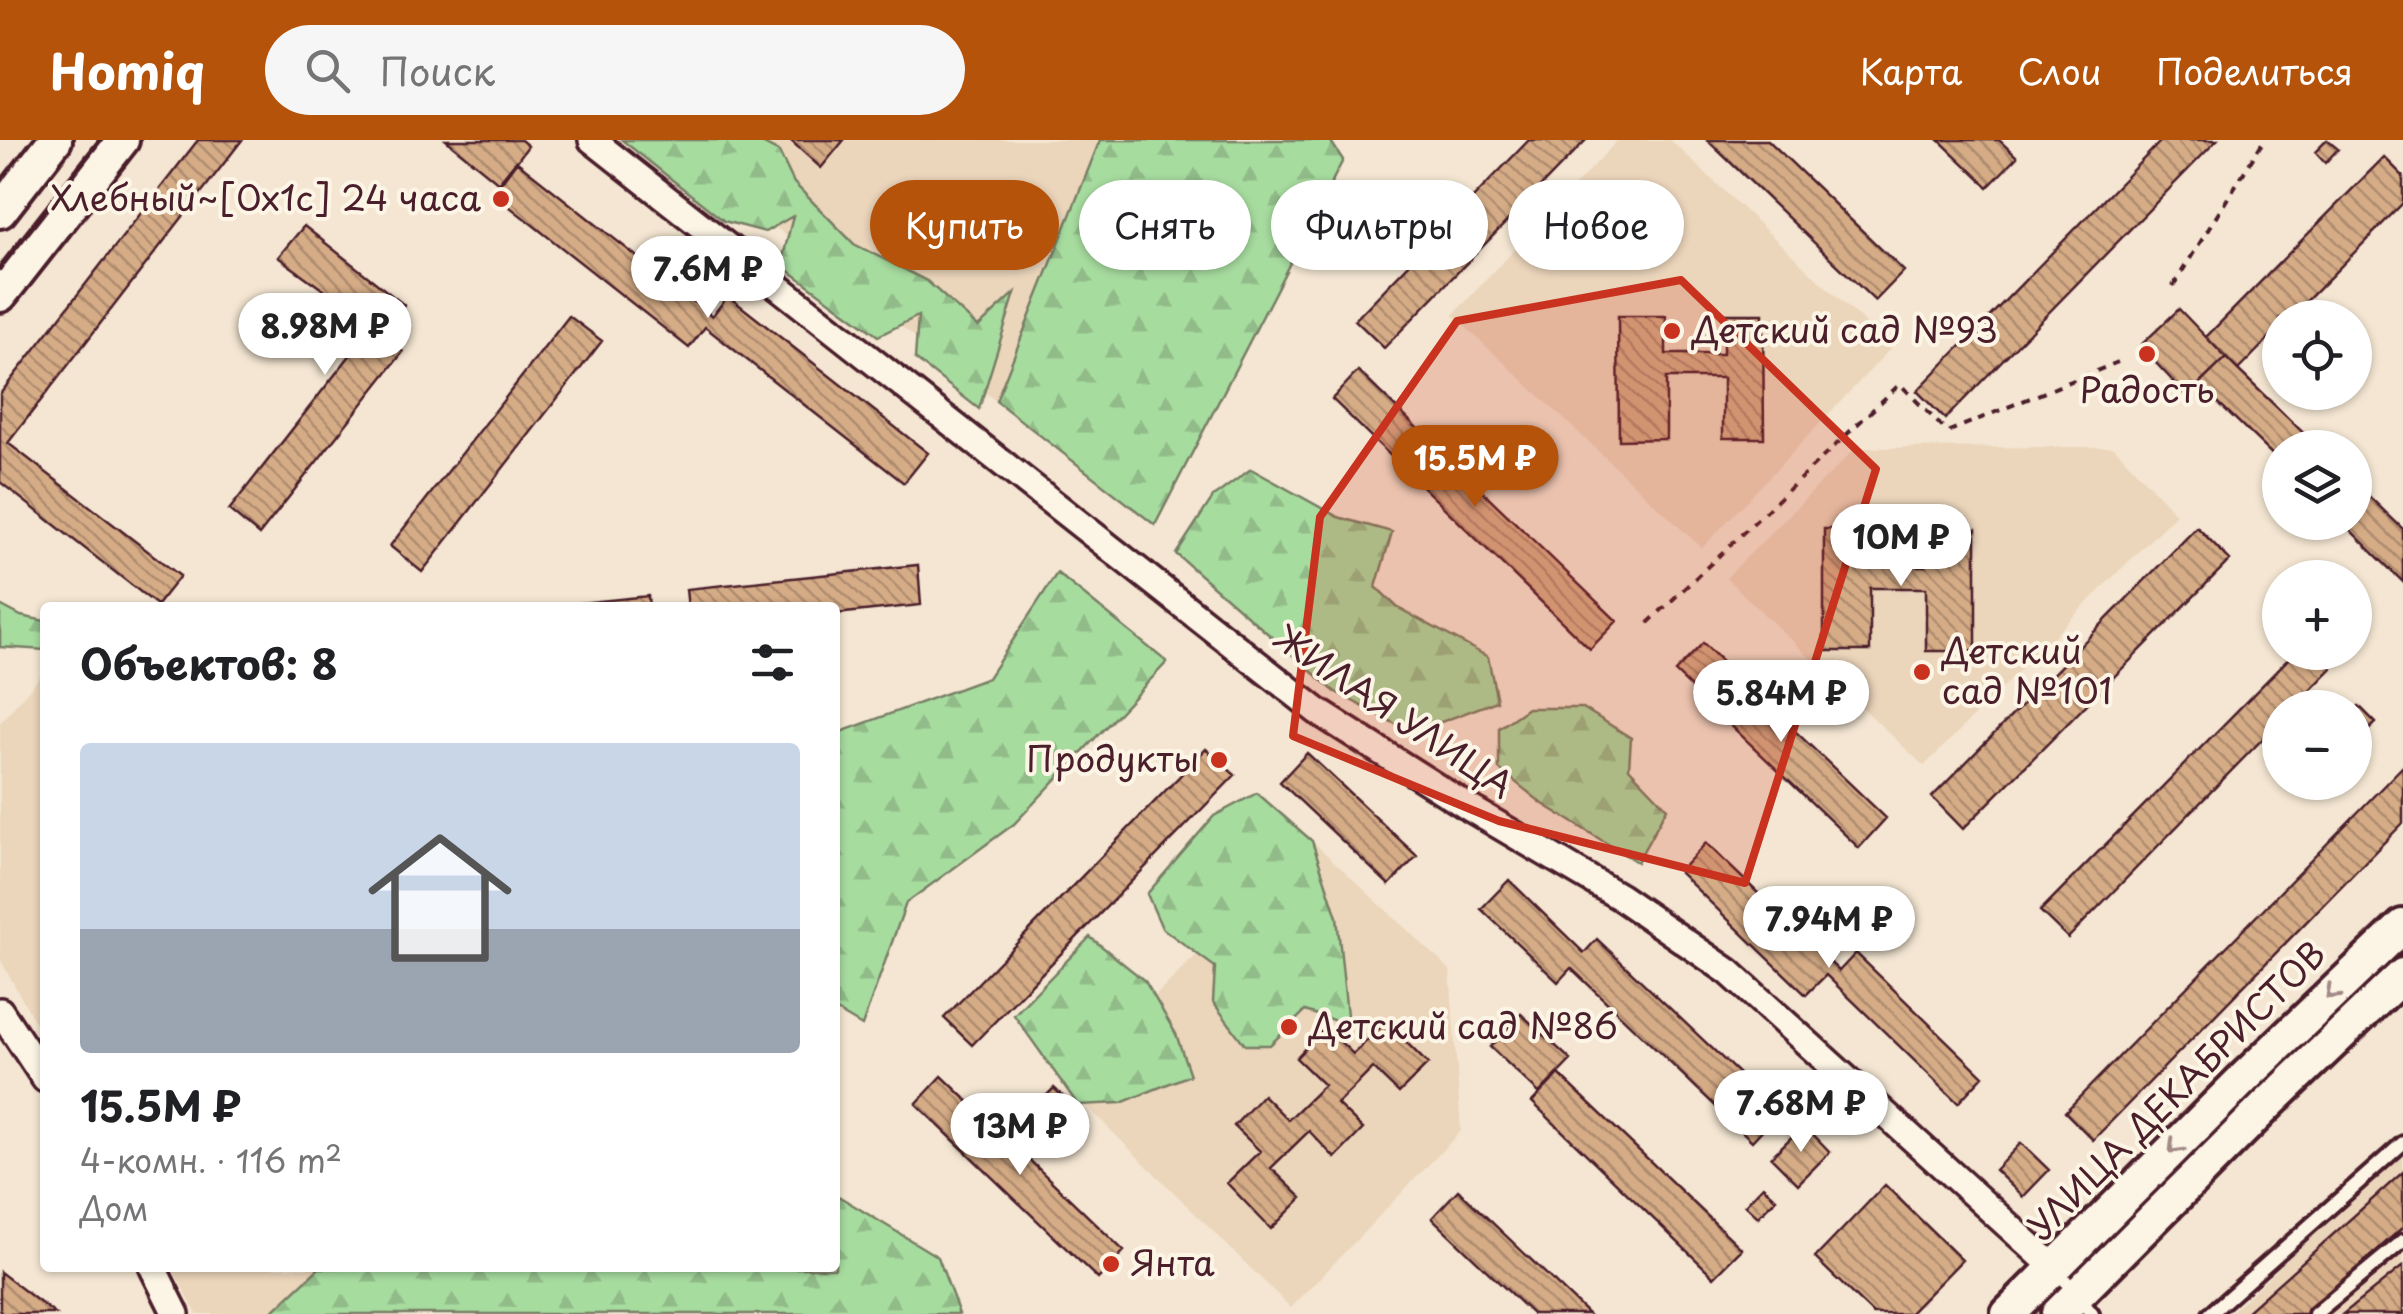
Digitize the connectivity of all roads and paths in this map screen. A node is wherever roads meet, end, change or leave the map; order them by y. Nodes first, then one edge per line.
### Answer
1 (55, 140) edge
2 (122, 140) edge
3 (592, 140) edge
4 (2264, 140) edge
5 (0, 210) edge
6 (2173, 286) dead end
7 (0, 295) edge
8 (2118, 362) dead end
9 (1648, 622) dead end
10 (2403, 926) edge
11 (2403, 974) edge
12 (0, 1011) edge
13 (40, 1071) edge
14 (2403, 1142) edge
15 (2403, 1241) edge
16 (2056, 1269) junction
17 (155, 1272) edge
18 (2076, 1308) edge
19 (176, 1314) edge
20 (2008, 1314) edge
21 (2210, 1314) edge
22 (2316, 1314) edge

1 - 5 street
2 - 7 street
3 - 16 street, ЖИЛАЯ УЛИЦА
4 - 6 path
8 - 9 path
10 -> 16 street, УЛИЦА ДЕКАБРИСТОВ
11 - 18 street, УЛИЦА ДЕКАБРИСТОВ
12 - 13 street
14 - 21 lane
15 - 22 lane
16 - 18 lane
16 - 20 street, УЛИЦА ДЕКАБРИСТОВ
17 - 19 street

